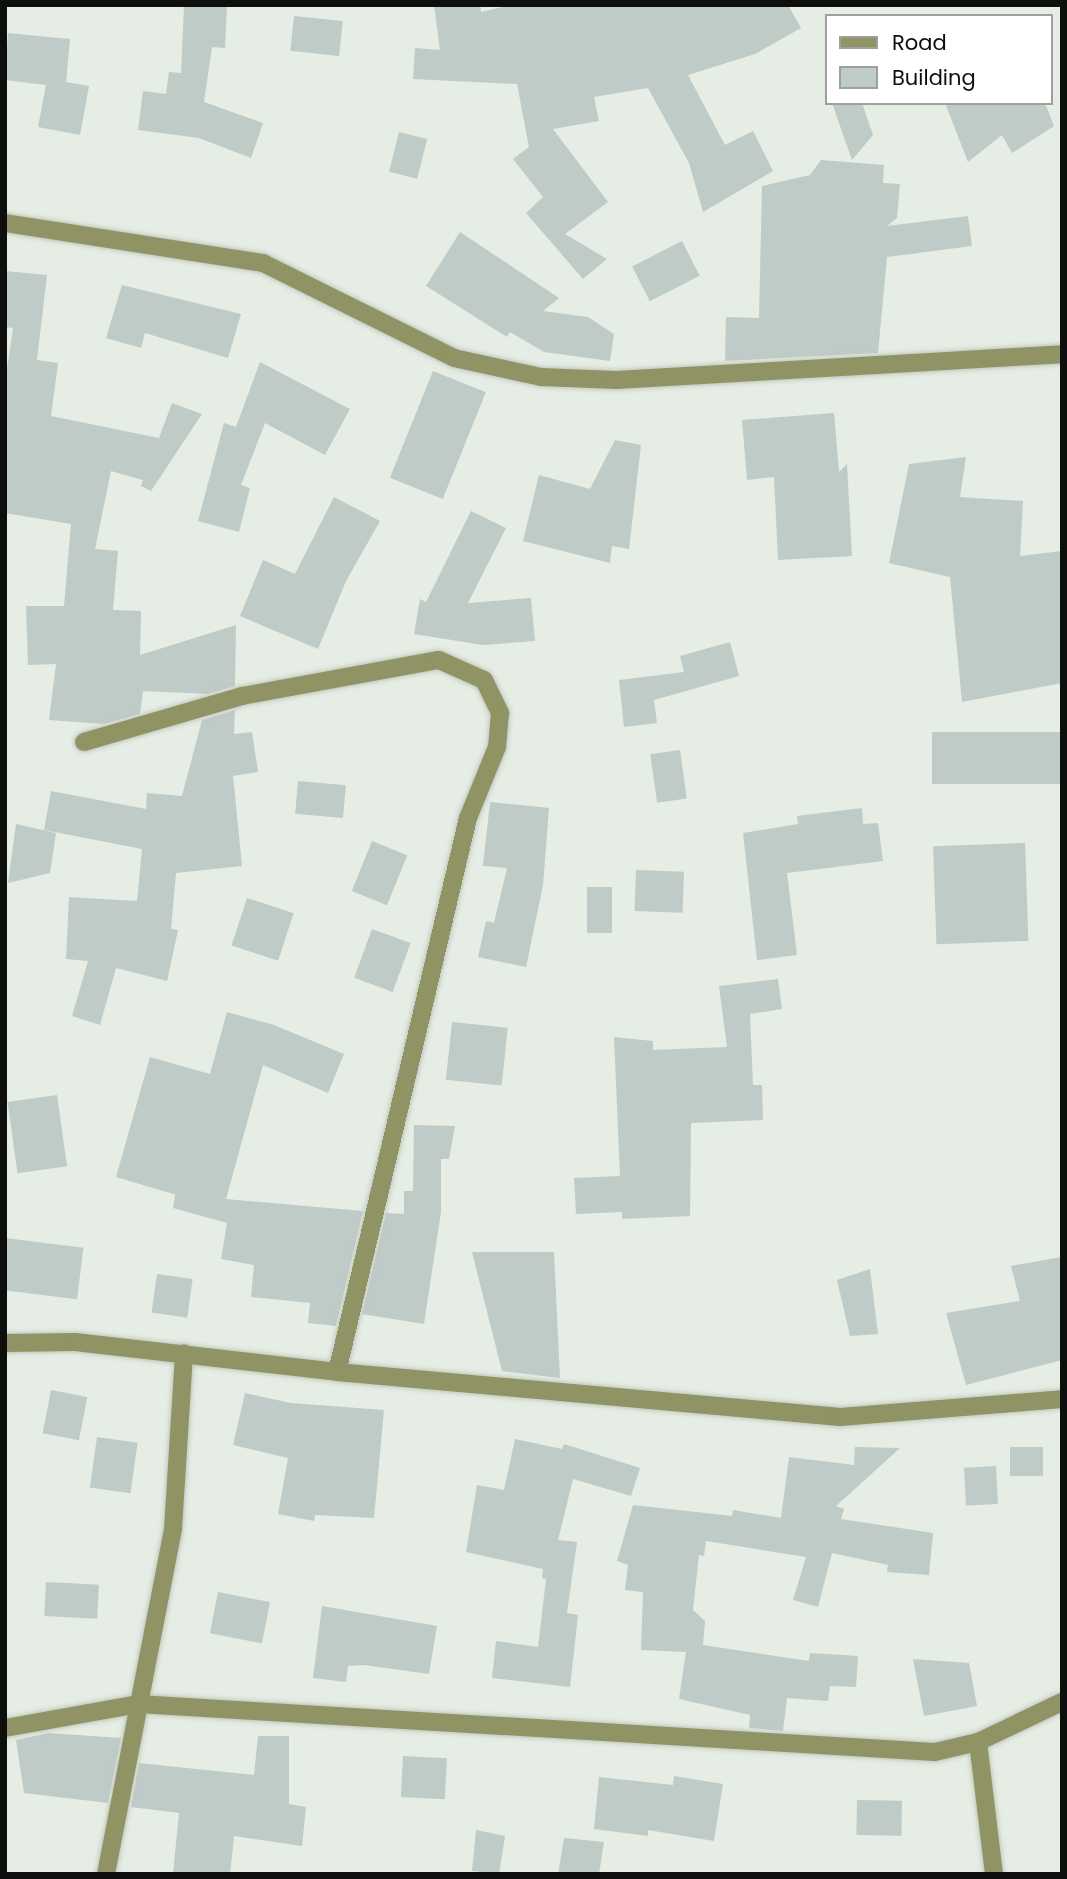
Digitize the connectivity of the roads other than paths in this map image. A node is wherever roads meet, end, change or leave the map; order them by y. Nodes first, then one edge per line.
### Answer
1 (5, 223) edge
2 (1062, 354) edge
3 (84, 742) dead end
4 (5, 1343) edge
5 (184, 1353) junction
6 (337, 1372) junction
7 (1062, 1399) edge
8 (1062, 1702) edge
9 (138, 1704) junction
10 (5, 1728) edge
11 (978, 1742) junction
12 (106, 1874) edge
13 (995, 1874) edge

1 - 2 street
3 - 6 street
4 - 5 street
5 - 6 street
5 - 9 street
6 - 7 street
8 - 11 street
9 - 10 street
9 - 11 street
9 - 12 street
11 - 13 street

